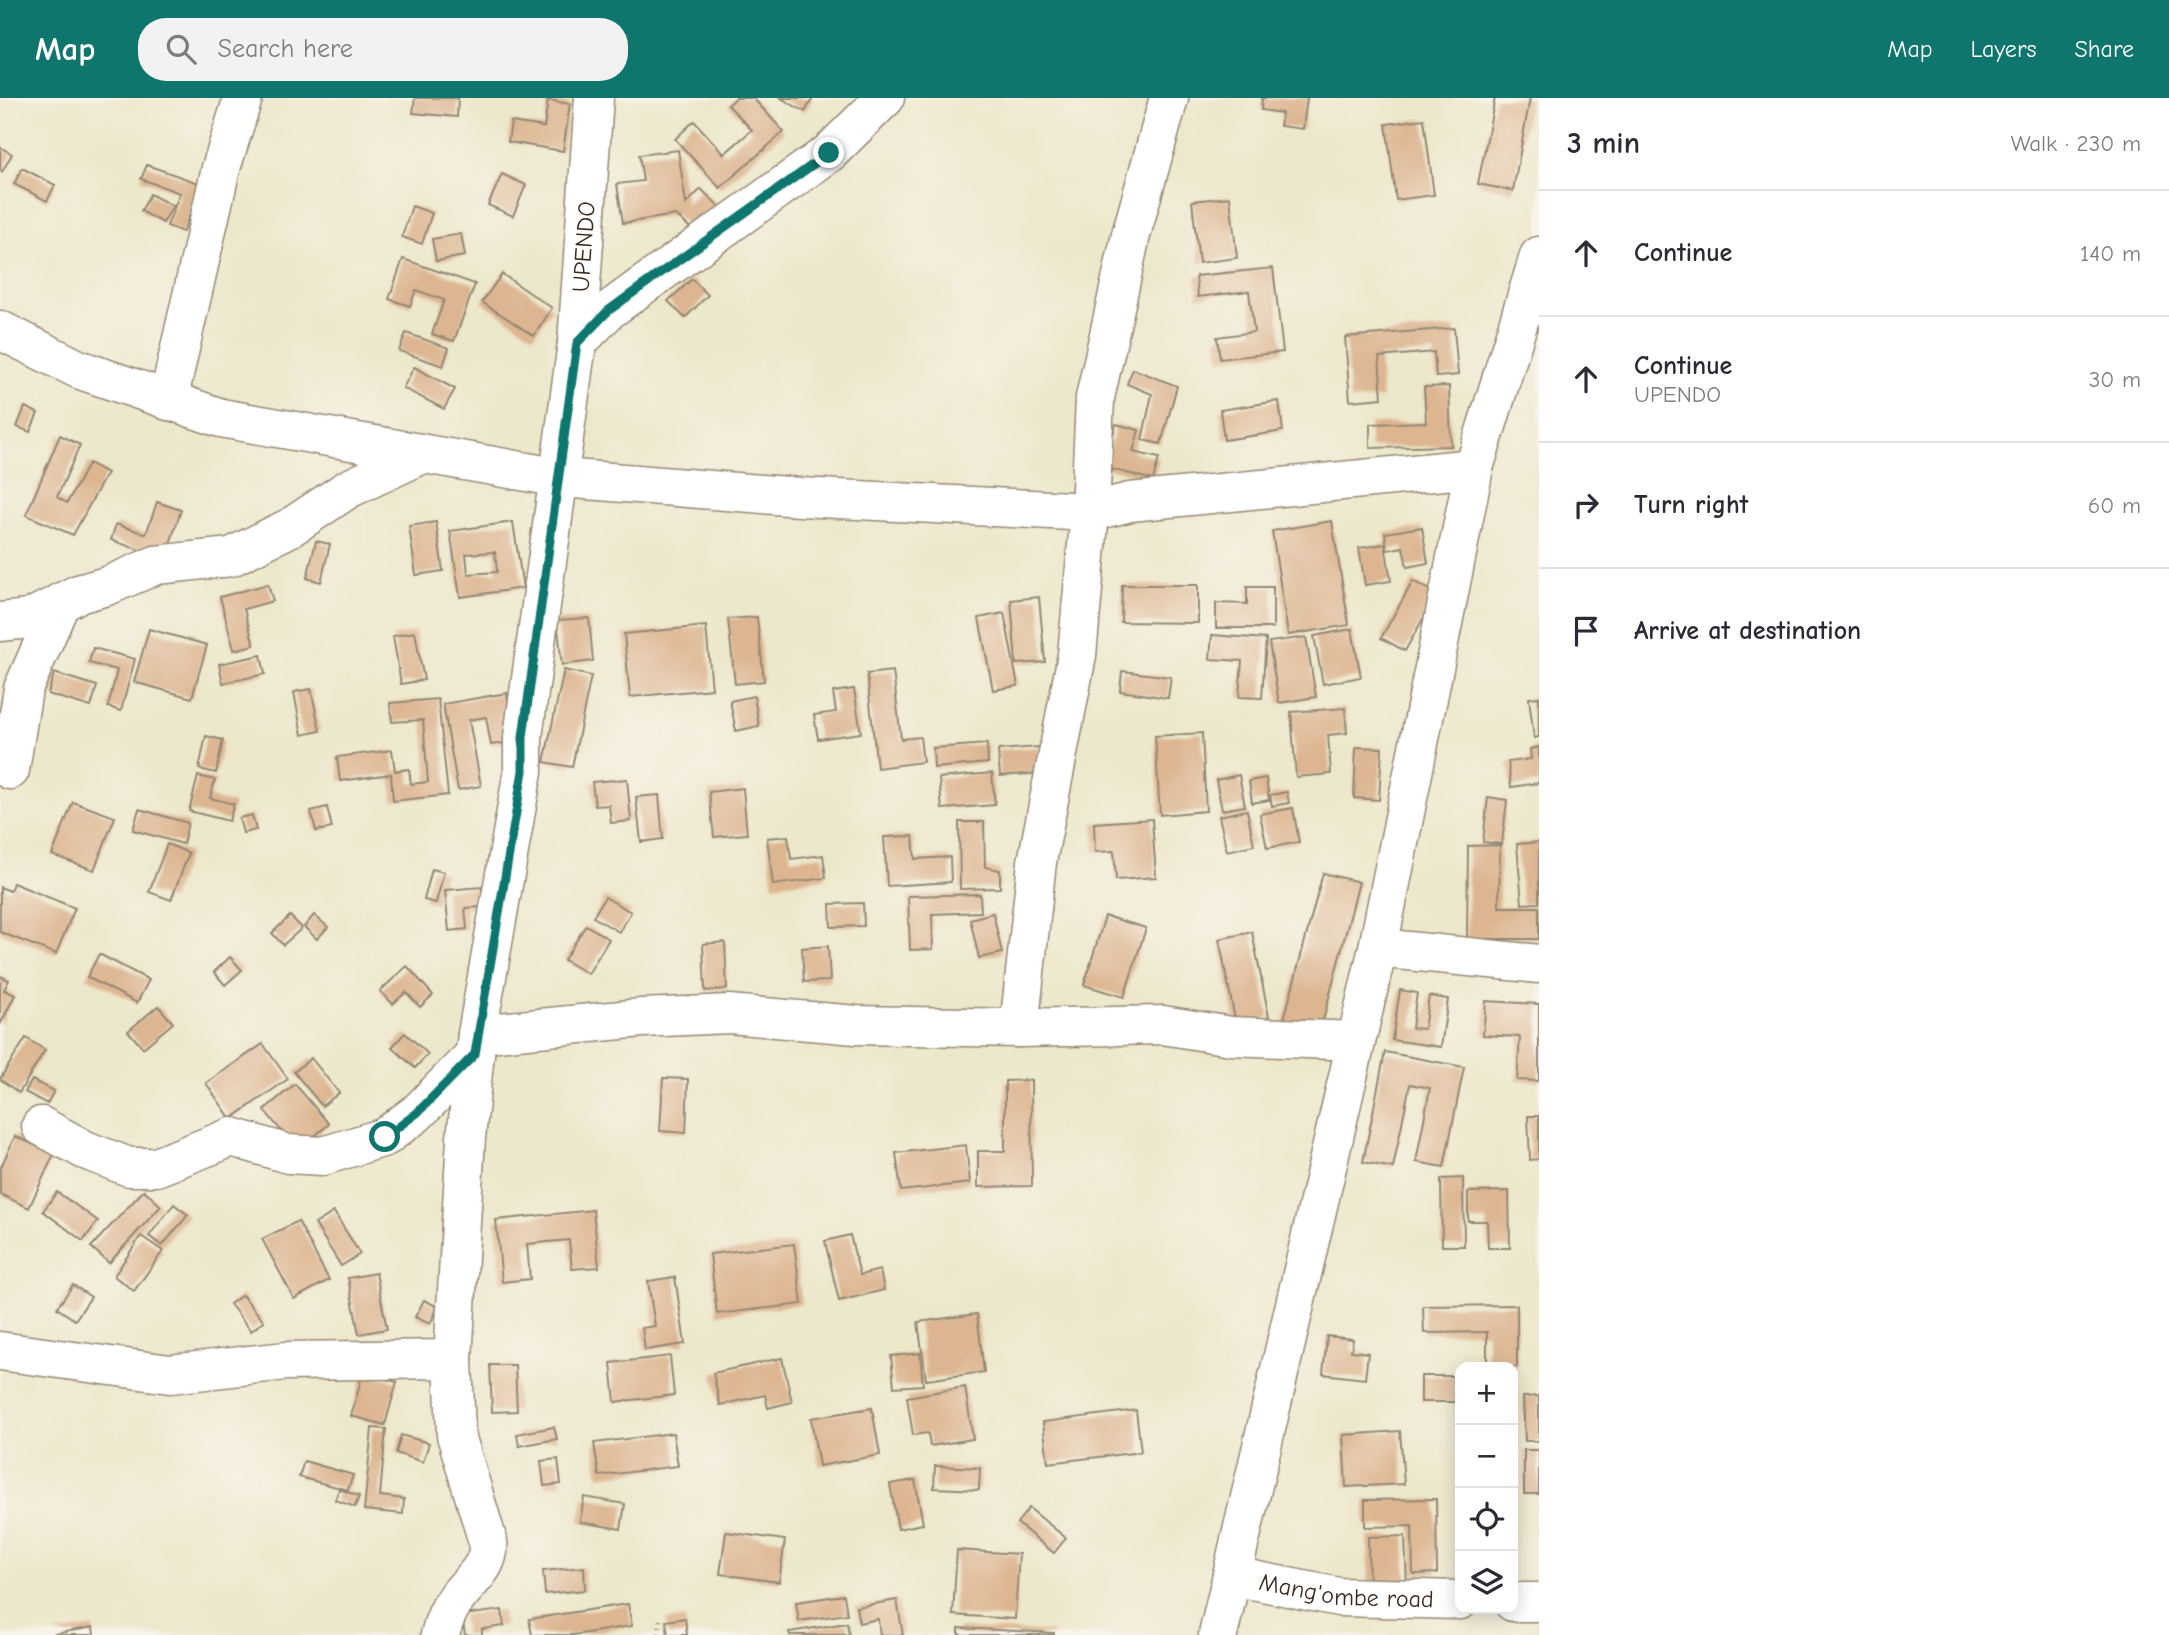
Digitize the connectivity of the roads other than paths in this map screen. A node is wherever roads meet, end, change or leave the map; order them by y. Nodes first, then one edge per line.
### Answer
1 (243, 98) edge
2 (594, 98) edge
3 (885, 98) edge
4 (1169, 98) edge
5 (1539, 256) edge
6 (0, 330) edge
7 (577, 343) junction
8 (168, 401) junction
9 (423, 454) junction
10 (1474, 468) junction
11 (561, 478) junction
12 (1090, 512) junction
13 (61, 602) junction
14 (0, 622) edge
15 (10, 770) dead end
16 (1378, 948) junction
17 (1539, 964) edge
18 (1019, 1028) junction
19 (1356, 1041) junction
20 (476, 1044) junction
21 (41, 1126) dead end
22 (0, 1351) edge
23 (453, 1359) junction
24 (1232, 1576) junction
25 (1455, 1600) edge
26 (1518, 1602) edge
27 (1539, 1602) edge
28 (440, 1635) edge
29 (1218, 1635) edge

1 - 8 street
2 - 7 street, UPENDO
3 - 7 street
4 - 12 street
5 - 10 street
6 - 8 street
7 - 11 street, UPENDO
8 - 9 street
9 - 11 street
9 - 13 street
10 - 12 street
10 - 16 street
11 - 12 street
11 - 20 street, UPENDO
12 - 18 street
13 - 14 street
13 - 15 street
16 - 17 street
16 - 19 street
18 - 19 street
18 - 20 street
19 - 24 street
20 - 21 street
20 - 23 street, UPENDO
22 - 23 street
23 - 28 street, UPENDO
24 - 25 street, Mang'ombe road
24 - 29 street
26 - 27 street

